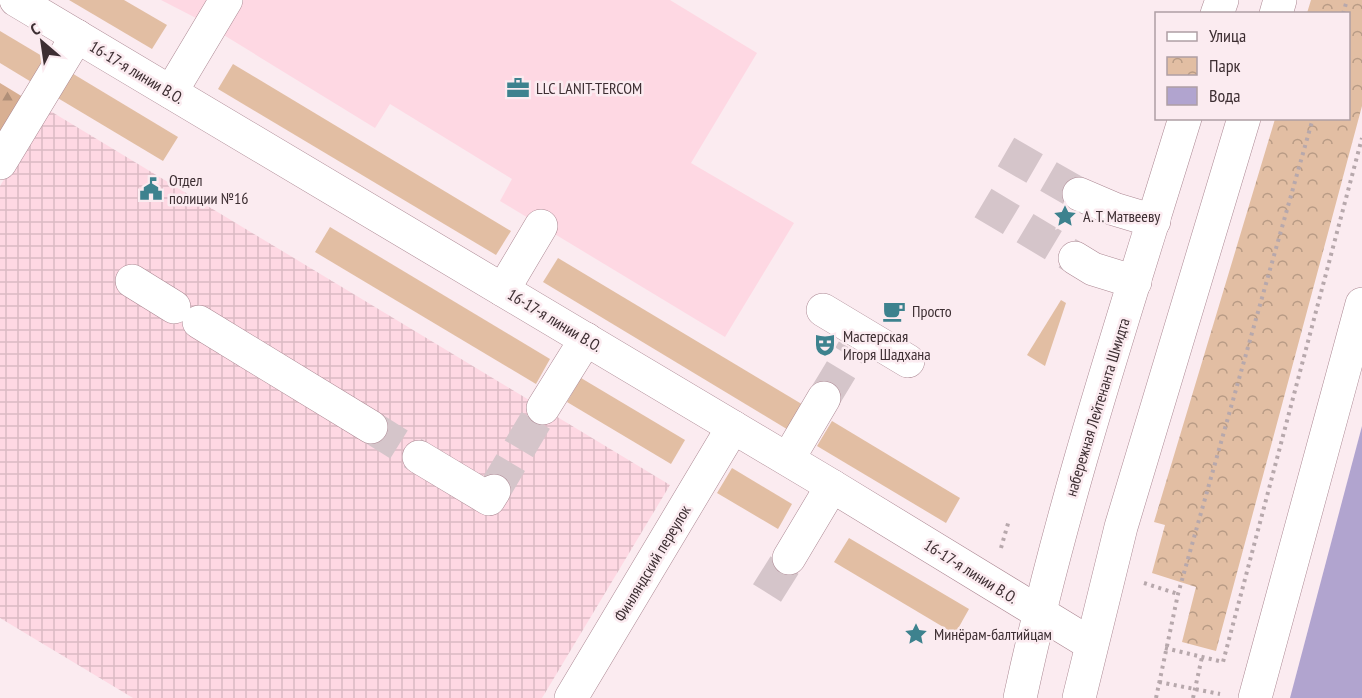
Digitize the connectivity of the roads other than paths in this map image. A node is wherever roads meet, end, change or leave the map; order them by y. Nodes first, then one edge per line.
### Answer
1 (16, 0) edge
2 (226, 0) edge
3 (77, 36) junction
4 (171, 92) junction
5 (1184, 120) edge
6 (1243, 120) edge
7 (0, 163) edge
8 (1079, 194) tunnel mouth
9 (1154, 221) junction
10 (541, 226) dead end
11 (1075, 258) tunnel mouth
12 (132, 282) dead end
13 (1135, 282) junction
14 (503, 290) junction
15 (1362, 304) edge
16 (823, 310) dead end
17 (586, 339) junction
18 (908, 361) dead end
19 (824, 398) tunnel mouth
20 (543, 408) tunnel mouth
21 (371, 427) tunnel mouth
22 (733, 427) junction
23 (419, 457) tunnel mouth
24 (788, 459) junction
25 (832, 486) junction
26 (494, 491) dead end
27 (789, 558) tunnel mouth
28 (1038, 613) junction
29 (1091, 644) junction
30 (1240, 696) edge
31 (571, 698) edge
32 (1020, 698) edge
33 (1079, 698) edge

1 - 3 street, 16-17-я линии В.О.
2 - 4 street
3 - 4 street, 16-17-я линии В.О.
3 - 7 street
4 - 14 street, 16-17-я линии В.О.
5 - 9 street, набережная Лейтенанта Шмидта
6 - 29 street
8 - 9 street
9 - 13 street, набережная Лейтенанта Шмидта
10 - 14 street
11 - 13 street
12 - 21 street
13 - 28 street, набережная Лейтенанта Шмидта
14 - 17 street, 16-17-я линии В.О.
15 - 30 street
16 - 18 street
17 - 20 street
17 - 22 street, 16-17-я линии В.О.
19 - 24 street
22 - 24 street, 16-17-я линии В.О.
22 - 31 street, Финляндский переулок
23 - 26 street
24 - 25 street, 16-17-я линии В.О.
25 - 27 street
25 - 28 street, 16-17-я линии В.О.
28 - 29 street, 16-17-я линии В.О.
28 - 32 street, набережная Лейтенанта Шмидта
29 - 33 street

